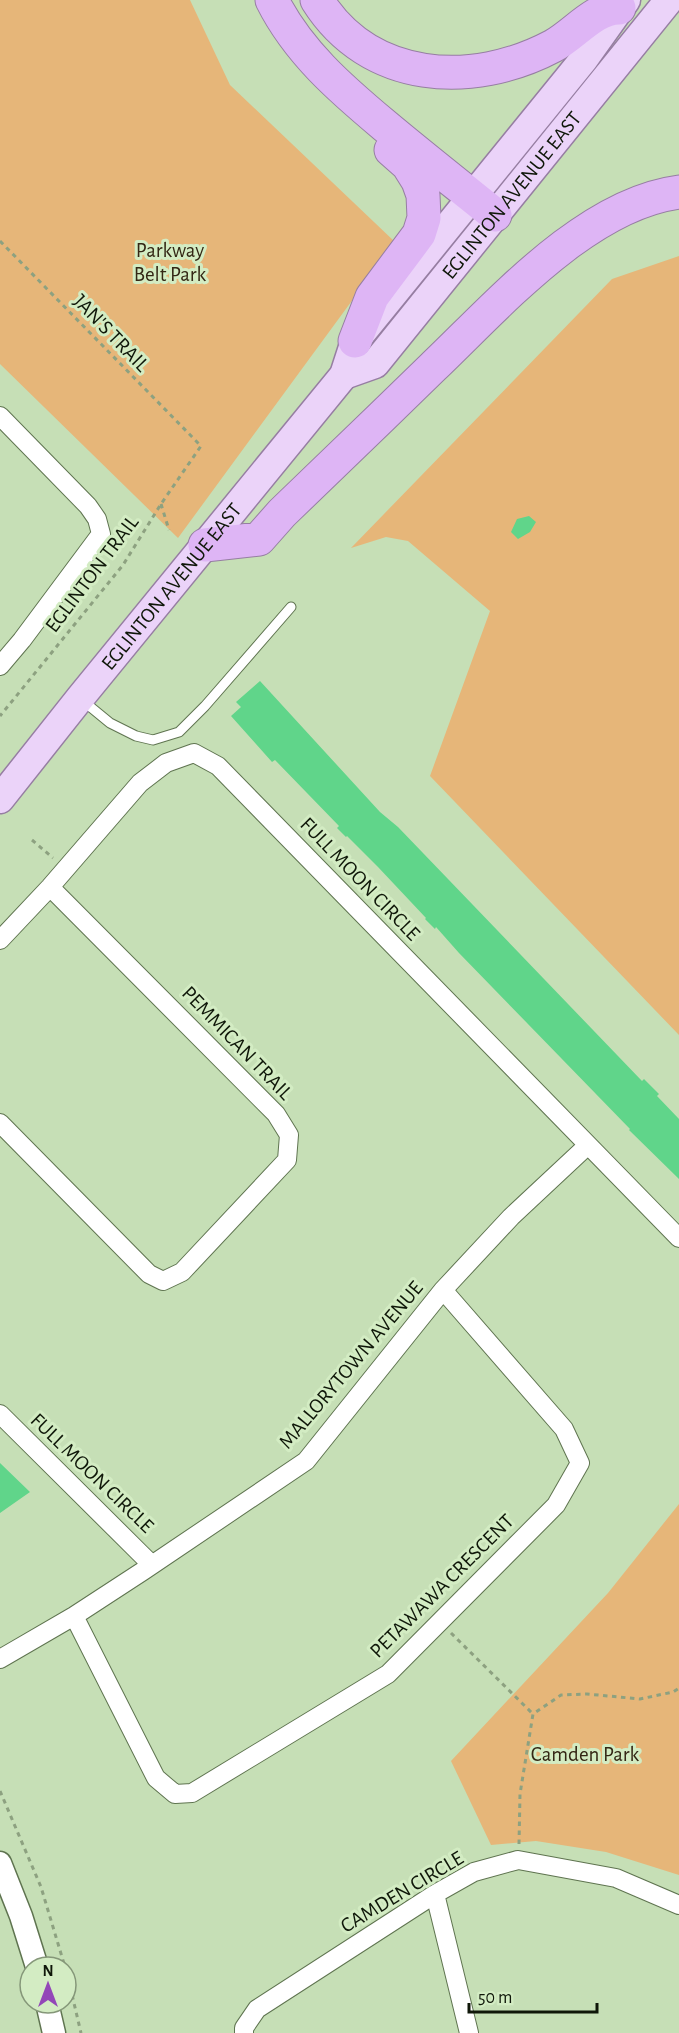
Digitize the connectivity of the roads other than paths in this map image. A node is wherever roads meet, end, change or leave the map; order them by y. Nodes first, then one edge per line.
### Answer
1 (272, 0) edge
2 (317, 0) edge
3 (669, 0) edge
4 (622, 4) edge
5 (339, 87) junction
6 (679, 192) edge
7 (484, 206) junction
8 (355, 341) junction
9 (344, 375) junction
10 (0, 416) edge
11 (205, 545) junction
12 (291, 607) dead end
13 (0, 666) edge
14 (80, 698) junction
15 (0, 799) edge
16 (50, 887) junction
17 (0, 940) edge
18 (0, 1123) edge
19 (588, 1145) junction
20 (679, 1238) edge
21 (443, 1290) junction
22 (0, 1414) edge
23 (152, 1565) junction
24 (74, 1616) junction
25 (0, 1659) edge
26 (0, 1863) edge
27 (435, 1894) junction
28 (679, 1905) edge
29 (33, 1955) edge
30 (50, 2015) edge
31 (54, 2033) edge
32 (244, 2033) edge
33 (469, 2033) edge

1 - 5 highway
2 - 4 highway
3 - 7 main road, EGLINTON AVENUE EAST
4 - 7 main road, EGLINTON AVENUE EAST
5 - 7 highway
5 - 8 highway
6 - 11 highway
7 - 8 main road, EGLINTON AVENUE EAST
7 - 9 main road, EGLINTON AVENUE EAST
8 - 9 main road, EGLINTON AVENUE EAST
9 - 11 main road, EGLINTON AVENUE EAST
10 - 13 street
11 - 14 main road, EGLINTON AVENUE EAST
12 - 14 lane
14 - 15 main road, EGLINTON AVENUE EAST
16 - 17 street, FULL MOON CIRCLE
16 - 18 street, PEMMICAN TRAIL
16 - 19 street, FULL MOON CIRCLE
19 - 20 street, FULL MOON CIRCLE
19 - 21 street, MALLORYTOWN AVENUE
21 - 23 street, MALLORYTOWN AVENUE
21 - 24 street, PETAWAWA CRESCENT
22 - 23 street, FULL MOON CIRCLE
23 - 24 street, MALLORYTOWN AVENUE
24 - 25 street, MALLORYTOWN AVENUE
26 - 29 street
27 - 28 street, CAMDEN CIRCLE
27 - 32 street, CAMDEN CIRCLE
27 - 33 street
30 - 31 street

